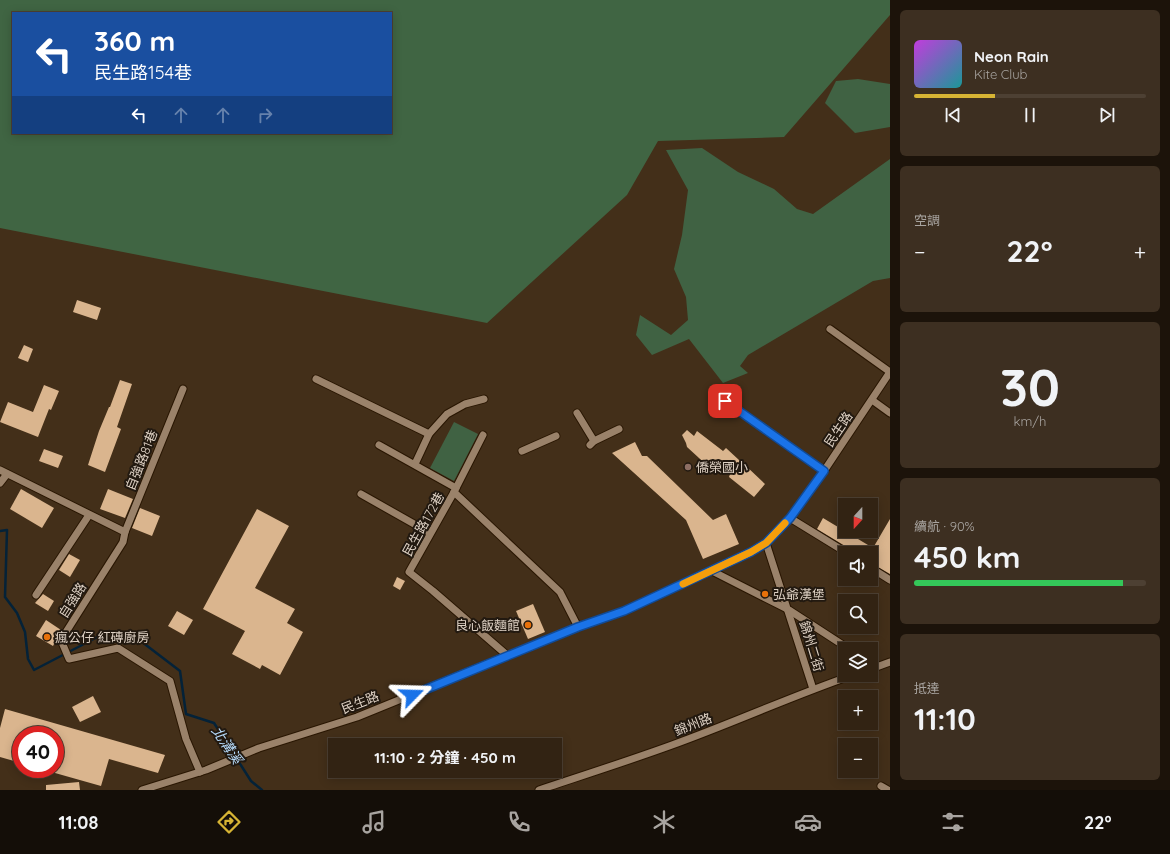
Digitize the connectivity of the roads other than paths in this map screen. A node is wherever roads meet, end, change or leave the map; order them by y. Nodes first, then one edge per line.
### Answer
1 (830, 329) dead end
2 (890, 372) edge
3 (316, 379) dead end
4 (183, 389) dead end
5 (484, 399) dead end
6 (872, 400) junction
7 (725, 401) dead end
8 (577, 413) dead end
9 (890, 413) edge
10 (618, 429) dead end
11 (430, 434) junction
12 (483, 435) dead end
13 (556, 436) dead end
14 (380, 445) dead end
15 (522, 451) dead end
16 (415, 464) junction
17 (0, 470) edge
18 (824, 471) junction
19 (7, 474) junction
20 (0, 483) edge
21 (455, 490) junction
22 (361, 494) dead end
23 (90, 515) junction
24 (790, 518) junction
25 (125, 532) junction
26 (430, 533) junction
27 (123, 542) joint
28 (766, 543) junction
29 (838, 547) edge
30 (712, 571) junction
31 (878, 572) edge
32 (890, 580) edge
33 (36, 595) dead end
34 (789, 610) junction
35 (578, 627) junction
36 (838, 642) edge
37 (508, 656) junction
38 (890, 662) edge
39 (878, 665) edge
40 (838, 680) edge
41 (813, 689) junction
42 (203, 771) junction
43 (142, 790) edge
44 (539, 790) edge

1 - 2 street
2 - 6 street, 民生路
3 - 11 street
4 - 25 street, 自強路81巷
5 - 11 street
6 - 9 street
6 - 18 street, 民生路
7 - 18 street
8 - 10 street
11 - 16 street
12 - 21 street, 民生路172巷
13 - 15 street
14 - 16 street
16 - 21 street
17 - 19 street
18 - 24 street, 民生路
19 - 20 street
19 - 23 street
21 - 26 street, 民生路172巷
21 - 35 street
22 - 26 street
23 - 25 street
23 - 33 street
24 - 28 street, 民生路
24 - 29 street
25 - 27 street, 自強路81巷
26 - 37 street, 民生路172巷
27 - 42 street, 自強路
28 - 30 street, 民生路
28 - 34 street
30 - 34 street
30 - 35 street, 民生路
31 - 32 street
34 - 36 street
34 - 41 street, 錦州二街
35 - 37 street, 民生路
37 - 42 street, 民生路
38 - 39 street
40 - 41 street, 錦州路
41 - 44 street, 錦州路
42 - 43 street

